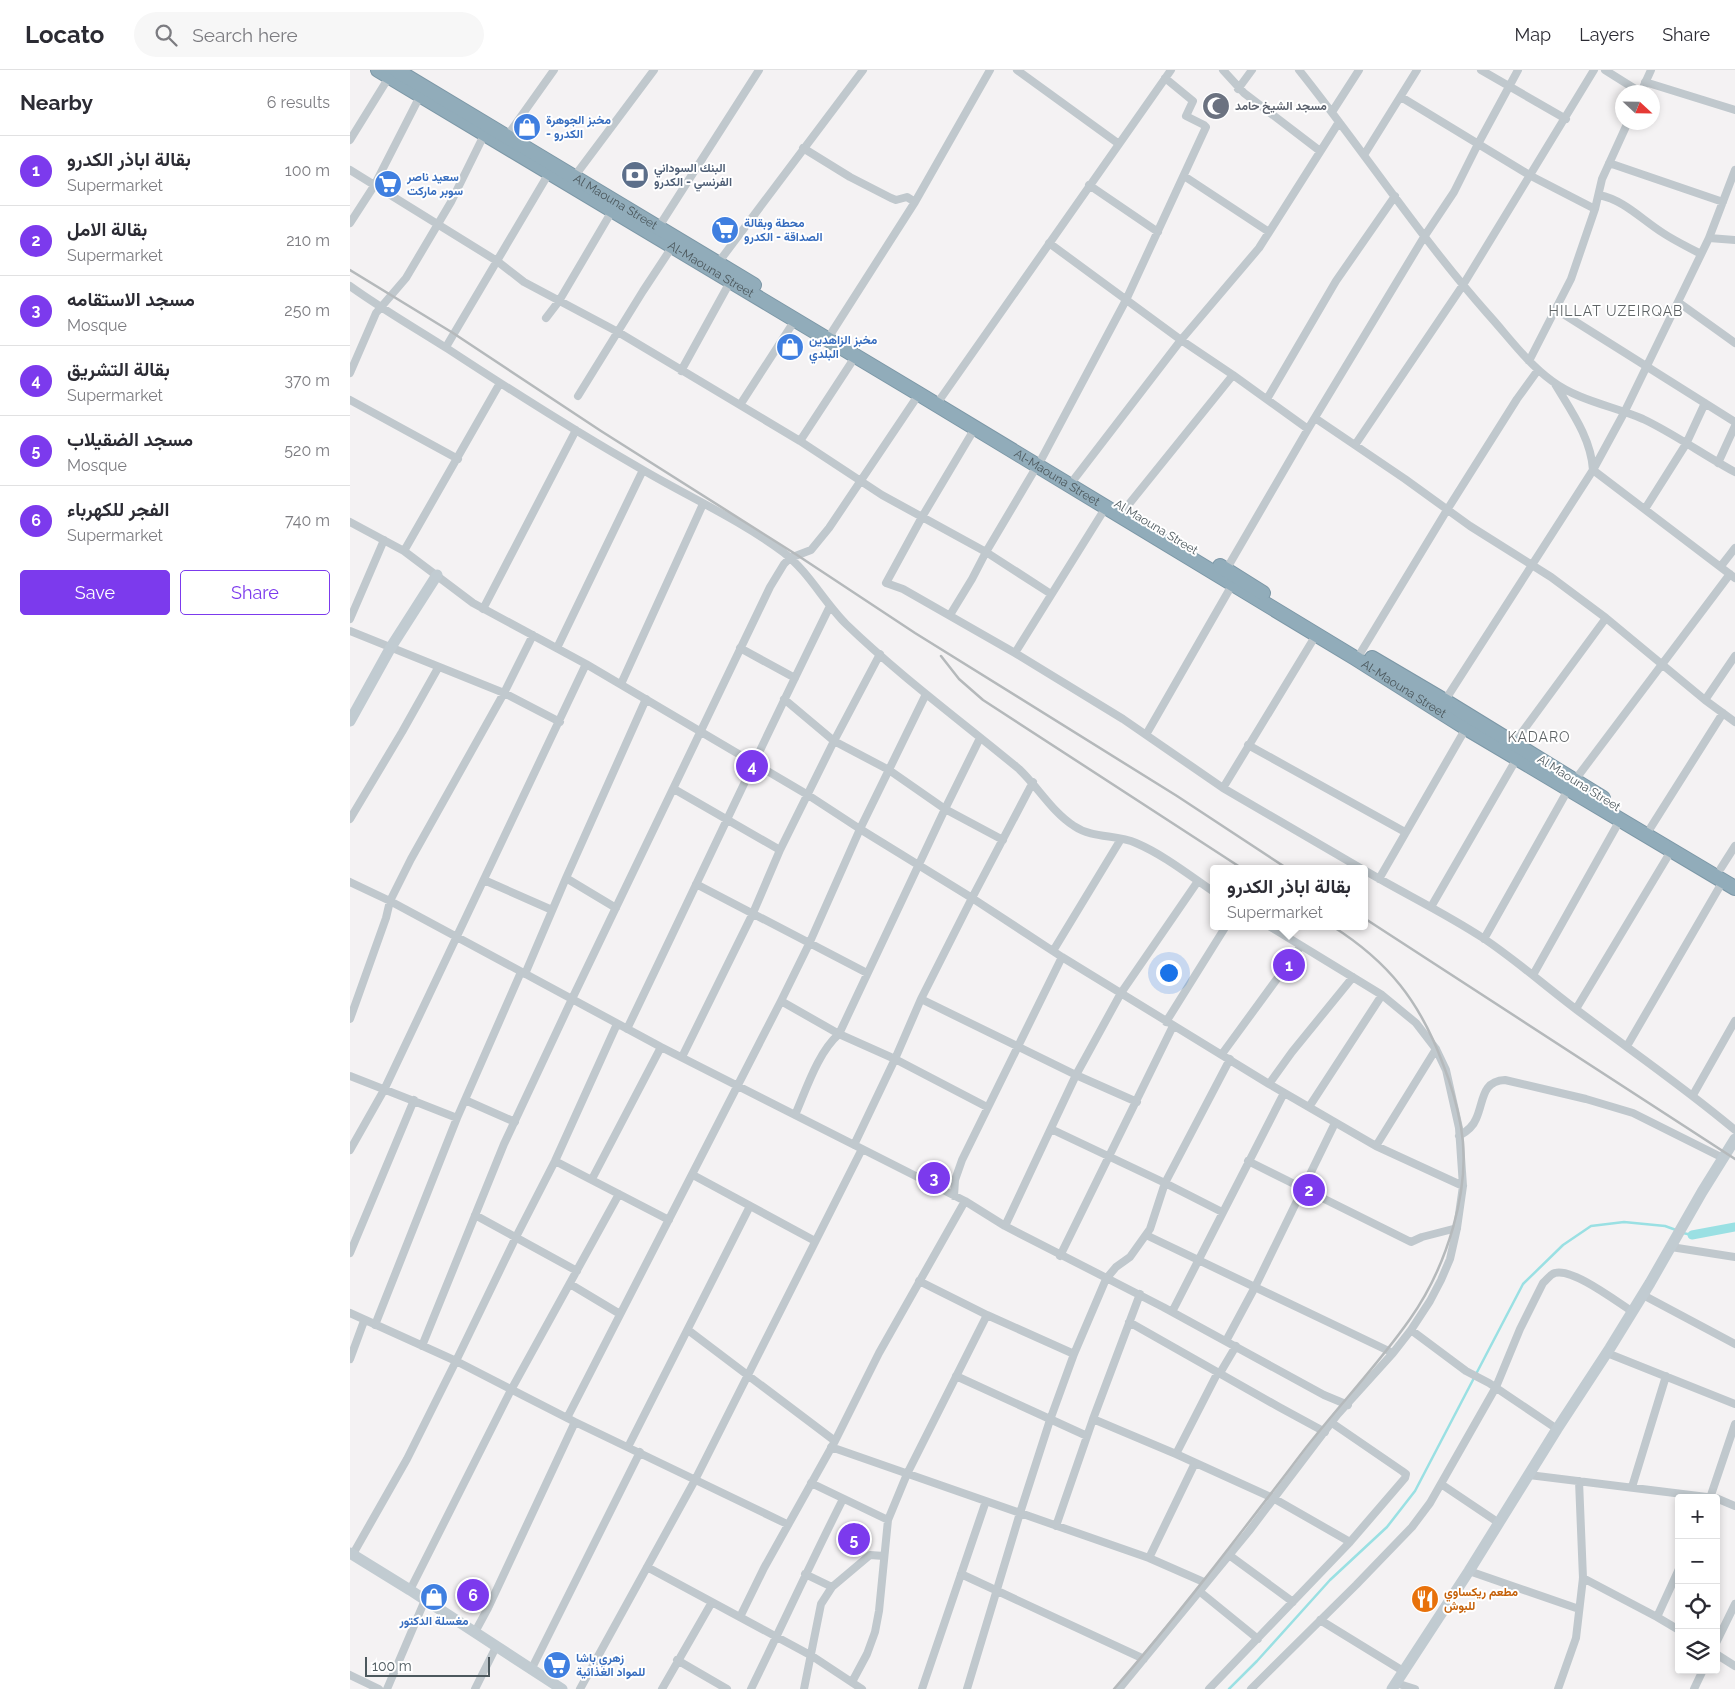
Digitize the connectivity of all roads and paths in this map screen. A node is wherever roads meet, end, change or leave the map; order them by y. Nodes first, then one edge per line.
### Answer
1 (554, 70) edge
2 (654, 70) edge
3 (759, 70) edge
4 (863, 70) edge
5 (990, 70) edge
6 (1017, 70) edge
7 (1171, 70) edge
8 (1224, 70) edge
9 (1252, 70) edge
10 (1299, 70) edge
11 (1311, 70) edge
12 (1359, 70) edge
13 (1417, 70) edge
14 (1482, 70) edge
15 (1518, 70) edge
16 (1594, 70) edge
17 (1606, 70) edge
18 (1652, 70) edge
19 (396, 73) edge
20 (1165, 78) junction
21 (1306, 78) junction
22 (1645, 82) junction
23 (1630, 85) edge
24 (1644, 85) edge
25 (1509, 87) junction
26 (1238, 88) junction
27 (420, 96) junction
28 (1401, 97) junction
29 (1735, 110) edge
30 (1332, 112) junction
31 (1566, 119) junction
32 (1339, 122) junction
33 (1624, 130) edge
34 (484, 135) junction
35 (507, 136) junction
36 (350, 140) edge
37 (1118, 144) junction
38 (1478, 144) junction
39 (803, 148) junction
40 (1320, 150) junction
41 (1364, 155) junction
42 (1609, 164) junction
43 (350, 170) edge
44 (1735, 170) edge
45 (548, 173) junction
46 (1184, 176) junction
47 (1531, 176) junction
48 (574, 177) junction
49 (1089, 185) junction
50 (374, 186) junction
51 (1599, 195) junction
52 (1395, 196) junction
53 (915, 202) junction
54 (1723, 202) junction
55 (1595, 209) junction
56 (612, 211) junction
57 (350, 223) edge
58 (438, 224) junction
59 (658, 228) junction
60 (1158, 232) junction
61 (1270, 232) junction
62 (1424, 237) junction
63 (1709, 238) junction
64 (1735, 240) edge
65 (1049, 243) junction
66 (672, 247) junction
67 (1702, 254) junction
68 (497, 261) junction
69 (718, 263) junction
70 (730, 282) junction
71 (350, 286) edge
72 (1463, 286) junction
73 (767, 299) junction
74 (1126, 300) junction
75 (559, 301) junction
76 (1678, 302) junction
77 (380, 307) junction
78 (1557, 310) junction
79 (546, 318) dead end
80 (795, 320) junction
81 (618, 332) junction
82 (832, 332) junction
83 (1181, 340) junction
84 (1735, 342) edge
85 (446, 348) junction
86 (855, 357) junction
87 (1530, 361) junction
88 (1646, 366) junction
89 (681, 370) junction
90 (1538, 370) junction
91 (350, 373) edge
92 (1233, 375) junction
93 (500, 383) junction
94 (1555, 383) junction
95 (919, 394) junction
96 (578, 396) dead end
97 (1267, 399) junction
98 (350, 400) edge
99 (938, 402) junction
100 (1705, 403) junction
101 (740, 405) junction
102 (1624, 413) junction
103 (1315, 418) junction
104 (1735, 422) edge
105 (1735, 426) edge
106 (975, 428) junction
107 (1308, 428) junction
108 (576, 430) junction
109 (800, 441) junction
110 (1686, 444) junction
111 (1355, 445) junction
112 (458, 459) junction
113 (1040, 462) junction
114 (1718, 463) junction
115 (642, 470) junction
116 (1593, 470) junction
117 (1735, 472) edge
118 (1075, 478) junction
119 (861, 481) junction
120 (703, 504) junction
121 (1106, 507) junction
122 (1125, 509) junction
123 (1645, 509) junction
124 (1447, 510) junction
125 (922, 517) junction
126 (350, 522) edge
127 (384, 540) junction
128 (1735, 548) edge
129 (404, 551) junction
130 (986, 552) junction
131 (790, 558) junction
132 (1532, 564) junction
133 (1721, 566) junction
134 (1226, 570) junction
135 (437, 576) junction
136 (1732, 576) edge
137 (1232, 585) junction
138 (1052, 594) junction
139 (830, 606) junction
140 (483, 609) junction
141 (950, 615) junction
142 (1606, 618) junction
143 (350, 620) edge
144 (350, 631) edge
145 (533, 635) junction
146 (1316, 635) junction
147 (391, 647) junction
148 (557, 648) junction
149 (740, 648) junction
150 (1361, 652) junction
151 (1015, 653) junction
152 (880, 654) junction
153 (1735, 656) edge
154 (1662, 663) junction
155 (586, 664) junction
156 (438, 668) junction
157 (794, 678) junction
158 (621, 684) junction
159 (504, 693) junction
160 (926, 694) junction
161 (646, 699) junction
162 (784, 699) junction
163 (1705, 700) junction
164 (1442, 706) junction
165 (1722, 713) junction
166 (350, 721) edge
167 (560, 722) junction
168 (1735, 722) edge
169 (1466, 728) junction
170 (700, 731) junction
171 (1146, 733) junction
172 (980, 738) junction
173 (834, 741) junction
174 (1514, 743) junction
175 (1248, 745) junction
176 (1517, 758) junction
177 (753, 762) junction
178 (889, 770) junction
179 (1034, 782) junction
180 (1572, 784) junction
181 (1223, 788) junction
182 (674, 789) junction
183 (808, 795) junction
184 (1592, 797) junction
185 (944, 809) junction
186 (350, 820) edge
187 (727, 820) junction
188 (1620, 820) junction
189 (1651, 827) junction
190 (860, 829) junction
191 (1405, 832) junction
192 (1122, 839) junction
193 (1003, 840) junction
194 (1735, 846) edge
195 (780, 850) junction
196 (1671, 851) junction
197 (919, 865) junction
198 (1356, 865) edge
199 (1368, 872) edge
200 (566, 878) junction
201 (1380, 879) junction
202 (1728, 879) edge
203 (484, 880) junction
204 (1198, 881) junction
205 (350, 882) edge
206 (696, 884) junction
207 (1210, 889) edge
208 (972, 898) junction
209 (390, 901) junction
210 (1431, 907) junction
211 (616, 908) junction
212 (552, 910) junction
213 (753, 913) junction
214 (1224, 930) edge
215 (1275, 930) edge
216 (456, 937) junction
217 (1484, 939) junction
218 (809, 944) junction
219 (1301, 946) junction
220 (1053, 952) junction
221 (1062, 957) junction
222 (523, 973) junction
223 (867, 973) junction
224 (1533, 974) junction
225 (1353, 977) junction
226 (1121, 993) junction
227 (1382, 995) junction
228 (572, 999) junction
229 (921, 999) junction
230 (781, 1001) junction
231 (1576, 1009) junction
232 (350, 1019) edge
233 (1735, 1021) edge
234 (617, 1024) junction
235 (1170, 1024) junction
236 (627, 1029) junction
237 (839, 1034) junction
238 (1018, 1046) junction
239 (1627, 1046) junction
240 (662, 1047) junction
241 (1436, 1049) junction
242 (1222, 1054) junction
243 (682, 1057) junction
244 (895, 1059) junction
245 (1230, 1059) junction
246 (1076, 1075) junction
247 (350, 1076) edge
248 (1269, 1084) junction
249 (736, 1085) junction
250 (384, 1090) junction
251 (1284, 1093) junction
252 (1693, 1095) junction
253 (414, 1100) junction
254 (465, 1100) junction
255 (1137, 1102) junction
256 (988, 1107) junction
257 (1310, 1107) junction
258 (795, 1115) junction
259 (457, 1118) junction
260 (515, 1122) junction
261 (1335, 1123) junction
262 (1051, 1130) junction
263 (1735, 1130) edge
264 (1459, 1136) junction
265 (1734, 1142) edge
266 (854, 1145) junction
267 (1376, 1146) junction
268 (862, 1149) junction
269 (350, 1150) edge
270 (1110, 1156) junction
271 (1723, 1158) junction
272 (556, 1161) junction
273 (1248, 1161) junction
274 (693, 1175) junction
275 (592, 1180) junction
276 (1165, 1183) junction
277 (1463, 1186) junction
278 (1303, 1189) junction
279 (619, 1194) junction
280 (954, 1196) junction
281 (965, 1202) junction
282 (750, 1206) junction
283 (1222, 1212) junction
284 (475, 1215) junction
285 (669, 1220) junction
286 (1004, 1226) junction
287 (1457, 1228) junction
288 (1146, 1235) junction
289 (516, 1237) junction
290 (815, 1241) junction
291 (1674, 1242) junction
292 (350, 1253) edge
293 (1060, 1256) junction
294 (1735, 1257) edge
295 (1199, 1260) junction
296 (578, 1270) junction
297 (1106, 1279) junction
298 (920, 1281) junction
299 (570, 1284) junction
300 (1255, 1287) junction
301 (1140, 1294) junction
302 (1643, 1296) junction
303 (1172, 1312) junction
304 (1633, 1312) junction
305 (350, 1313) edge
306 (620, 1314) junction
307 (987, 1315) junction
308 (364, 1321) junction
309 (1129, 1322) junction
310 (375, 1325) junction
311 (688, 1330) junction
312 (1411, 1330) junction
313 (1226, 1341) junction
314 (1735, 1344) edge
315 (422, 1346) junction
316 (1236, 1346) junction
317 (1393, 1353) junction
318 (1607, 1353) junction
319 (1074, 1354) junction
320 (350, 1360) edge
321 (456, 1362) junction
322 (1219, 1372) junction
323 (748, 1376) junction
324 (956, 1376) junction
325 (1666, 1376) junction
326 (1492, 1385) junction
327 (511, 1390) junction
328 (1735, 1404) edge
329 (1348, 1405) junction
330 (567, 1418) junction
331 (1050, 1420) junction
332 (1093, 1420) junction
333 (574, 1422) junction
334 (1332, 1423) junction
335 (1735, 1424) edge
336 (1557, 1429) junction
337 (1325, 1432) junction
338 (1087, 1436) junction
339 (833, 1444) junction
340 (628, 1447) junction
341 (640, 1452) junction
342 (1176, 1454) junction
343 (1195, 1463) junction
344 (907, 1474) junction
345 (1529, 1475) junction
346 (695, 1480) junction
347 (1579, 1482) junction
348 (811, 1483) junction
349 (1441, 1484) junction
350 (1632, 1486) junction
351 (1686, 1494) edge
352 (1714, 1494) edge
353 (1273, 1498) junction
354 (842, 1499) junction
355 (986, 1501) junction
356 (1720, 1501) edge
357 (1735, 1506) edge
358 (1020, 1514) junction
359 (888, 1520) junction
360 (1499, 1523) junction
361 (787, 1524) junction
362 (1056, 1526) junction
363 (1350, 1542) junction
364 (351, 1554) edge
365 (1229, 1555) junction
366 (884, 1556) junction
367 (1149, 1558) junction
368 (647, 1567) junction
369 (1469, 1571) junction
370 (804, 1574) junction
371 (962, 1574) junction
372 (1583, 1578) junction
373 (1675, 1578) edge
374 (1206, 1583) junction
375 (832, 1587) junction
376 (410, 1590) junction
377 (997, 1590) junction
378 (1199, 1591) junction
379 (425, 1600) junction
380 (712, 1602) junction
381 (1293, 1602) junction
382 (1735, 1604) edge
383 (1579, 1609) junction
384 (740, 1617) junction
385 (1658, 1617) junction
386 (1320, 1620) junction
387 (1677, 1629) edge
388 (475, 1632) junction
389 (1720, 1635) edge
390 (777, 1637) junction
391 (1258, 1639) junction
392 (496, 1647) junction
393 (812, 1656) junction
394 (1720, 1657) edge
395 (1144, 1659) junction
396 (677, 1660) junction
397 (1735, 1666) edge
398 (531, 1670) junction
399 (1404, 1671) junction
400 (1701, 1674) edge
401 (350, 1676) edge
402 (852, 1682) junction
403 (1394, 1686) edge
404 (1257, 1688) edge
405 (379, 1689) edge
406 (387, 1689) edge
407 (475, 1689) edge
408 (562, 1689) edge
409 (580, 1689) edge
410 (662, 1689) edge
411 (727, 1689) edge
412 (751, 1689) edge
413 (804, 1689) edge
414 (862, 1689) edge
415 (922, 1689) edge
416 (967, 1689) edge
417 (1119, 1689) edge
418 (1209, 1689) edge
419 (1414, 1689) edge
420 (1558, 1689) edge
421 (1694, 1689) edge

1 - 35 street
2 - 48 street
3 - 59 street
4 - 39 street
5 - 53 street
6 - 37 street
7 - 20 street
8 - 26 street
9 - 26 street
10 - 21 street
11 - 21 street
12 - 30 street
13 - 28 street
14 - 25 street
15 - 25 street
16 - 31 street
17 - 23 street
18 - 22 street
19 - 27 highway, Al-Maouna Street
19 - 35 highway, Al Maouna Street
19 - 36 street
20 - 37 street
20 - 46 street
21 - 30 street
22 - 24 street
22 - 29 street
25 - 31 street
25 - 38 street
26 - 40 street
27 - 34 highway, Al-Maouna Street
27 - 50 street
28 - 38 street
28 - 41 street
30 - 32 street
31 - 47 street
32 - 40 street
32 - 41 street
33 - 42 street
34 - 45 highway, Al-Maouna Street
34 - 58 street
35 - 48 highway, Al Maouna Street
37 - 49 street
38 - 47 street
38 - 62 street
39 - 53 street
39 - 69 street
40 - 61 street
41 - 52 street
42 - 51 street
42 - 54 street
43 - 50 street
44 - 54 street
45 - 56 highway, Al-Maouna Street
45 - 68 street
46 - 60 street
46 - 61 street
47 - 55 street
47 - 72 street
48 - 59 highway, Al Maouna Street
49 - 60 street
49 - 65 street
50 - 57 street
50 - 58 street
51 - 55 street
51 - 67 street
52 - 62 street
52 - 97 street
53 - 82 street
54 - 63 street
55 - 78 street
56 - 66 highway, Al-Maouna Street
56 - 75 street
58 - 68 street
58 - 77 street
59 - 69 highway, Al Maouna Street
60 - 74 street
61 - 83 street
62 - 72 street
62 - 103 street
63 - 64 street
63 - 67 street
65 - 74 street
65 - 99 street
66 - 70 highway, Al-Maouna Street
66 - 81 street
67 - 76 street
68 - 75 street
68 - 85 street
69 - 73 highway, Al Maouna Street
70 - 73 highway, Al-Maouna Street
70 - 89 street
71 - 77 street
72 - 87 street
72 - 111 street
73 - 80 highway, Al-Maouna Street
73 - 82 highway, Al Maouna Street
74 - 83 street
74 - 113 street
75 - 79 street
75 - 81 street
76 - 84 street
76 - 88 street
77 - 85 street
77 - 91 street
78 - 87 street
78 - 88 street
80 - 86 highway, Al-Maouna Street
80 - 101 street
81 - 89 street
81 - 96 street
82 - 99 highway, Al Maouna Street
83 - 92 street
83 - 118 street
85 - 93 street
86 - 95 highway, Al-Maouna Street
86 - 109 street
87 - 90 street
88 - 100 street
88 - 102 street
89 - 101 street
90 - 94 street
90 - 124 street
92 - 97 street
92 - 122 street
93 - 108 street
93 - 112 street
94 - 102 street
94 - 116 street
95 - 99 highway, Al-Maouna Street
95 - 119 street
97 - 107 street
98 - 112 street
99 - 106 highway, Al-Maouna Street
99 - 113 highway, Al Maouna Street
100 - 104 street
100 - 110 street
101 - 109 street
102 - 110 street
102 - 116 street
103 - 107 street
103 - 111 street
105 - 114 street
106 - 113 highway, Al-Maouna Street
106 - 125 street
107 - 134 street
108 - 115 street
108 - 140 street
109 - 119 street
110 - 114 street
110 - 123 street
111 - 124 street
112 - 129 street
113 - 118 highway, Al Maouna Street
113 - 121 highway, Al-Maouna Street
113 - 130 street
114 - 117 street
115 - 120 street
115 - 148 street
116 - 123 street
116 - 132 street
118 - 122 highway, Al Maouna Street
119 - 125 street
119 - 131 street
120 - 131 street
120 - 158 street
121 - 137 highway, Al-Maouna Street
121 - 138 street
122 - 134 highway, Al Maouna Street
123 - 133 street
124 - 132 street
124 - 150 street
125 - 130 street
125 - 141 street
126 - 127 street
127 - 129 street
127 - 143 street
128 - 133 street
129 - 135 street
130 - 138 street
130 - 141 street
131 - 139 street
131 - 149 street
132 - 142 street
132 - 164 street
133 - 136 street
134 - 150 highway, Al Maouna Street
135 - 140 street
135 - 147 street
136 - 154 street
137 - 146 highway, Al-Maouna Street
137 - 171 street
138 - 151 street
139 - 152 street
139 - 157 street
140 - 145 street
141 - 151 street
142 - 154 street
142 - 174 street
144 - 147 street
145 - 148 street
145 - 159 street
146 - 164 highway, Al-Maouna Street
146 - 175 street
147 - 156 street
147 - 166 street
148 - 155 street
149 - 157 street
149 - 170 street
150 - 164 highway, Al Maouna Street
151 - 171 street
152 - 160 street
152 - 173 street
153 - 163 street
154 - 163 street
154 - 180 street
155 - 158 street
155 - 167 street
156 - 159 street
156 - 186 street
157 - 162 street
158 - 161 street
159 - 167 street
159 - 209 street
160 - 172 street
160 - 178 street
161 - 170 street
161 - 200 street
162 - 173 street
162 - 177 street
163 - 165 street
164 - 169 highway, Al-Maouna Street
164 - 174 highway, Al Maouna Street
165 - 168 street
165 - 189 street
167 - 203 street
169 - 176 highway, Al-Maouna Street
169 - 191 street
170 - 177 street
170 - 182 street
171 - 181 street
172 - 179 street
172 - 185 street
173 - 178 street
173 - 183 street
174 - 180 highway, Al Maouna Street
175 - 181 street
175 - 191 street
176 - 180 highway, Al-Maouna Street
176 - 210 street
177 - 183 street
177 - 187 street
178 - 185 street
178 - 190 street
179 - 192 street
179 - 193 street
180 - 184 highway, Al Maouna Street
180 - 217 street
181 - 198 street
182 - 187 street
182 - 211 street
183 - 190 street
183 - 195 street
184 - 188 highway
184 - 189 highway, Al Maouna Street
185 - 193 street
185 - 197 street
187 - 195 street
187 - 206 street
188 - 196 highway
188 - 224 street
189 - 202 highway, Al Maouna Street
190 - 197 street
190 - 218 street
191 - 201 street
192 - 204 street
192 - 220 street
193 - 208 street
194 - 202 street
195 - 213 street
196 - 202 highway
196 - 231 street
197 - 208 street
197 - 223 street
199 - 201 street
200 - 211 street
200 - 212 street
201 - 210 street
202 - 239 street
203 - 212 street
203 - 216 street
204 - 207 street
204 - 226 street
205 - 209 street
206 - 213 street
206 - 236 street
208 - 220 street
208 - 229 street
209 - 216 street
209 - 232 street
210 - 217 street
211 - 228 street
212 - 222 street
213 - 218 street
213 - 243 street
214 - 235 street
215 - 219 street
216 - 222 street
216 - 250 street
217 - 224 street
218 - 223 street
218 - 230 street
219 - 225 street
219 - 242 street
220 - 221 street
221 - 226 street
221 - 238 street
222 - 228 street
222 - 254 street
223 - 237 street
224 - 231 street
225 - 227 street
225 - 248 street
226 - 235 street
226 - 246 street
227 - 241 street
227 - 257 street
228 - 234 street
228 - 260 street
229 - 238 street
229 - 244 street
230 - 237 street
230 - 249 street
231 - 239 street
233 - 252 street
234 - 236 street
234 - 272 street
235 - 242 street
235 - 255 street
236 - 240 street
237 - 244 street
237 - 258 street
238 - 246 street
238 - 256 street
239 - 252 street
240 - 243 street
240 - 275 street
241 - 264 street
241 - 267 street
242 - 245 street
243 - 249 street
244 - 256 street
244 - 266 street
245 - 248 street
245 - 276 street
246 - 255 street
246 - 262 street
247 - 250 street
248 - 251 street
249 - 258 street
249 - 274 street
250 - 253 street
250 - 269 street
251 - 257 street
251 - 273 street
252 - 263 street
253 - 259 street
253 - 292 street
254 - 259 street
254 - 260 street
255 - 270 street
256 - 280 street
257 - 261 street
258 - 266 street
259 - 310 street
260 - 284 street
261 - 267 street
261 - 278 street
262 - 270 street
262 - 286 street
264 - 271 street
264 - 277 street
265 - 271 street
266 - 268 street
267 - 277 street
268 - 280 street
268 - 290 street
270 - 276 street
270 - 293 street
271 - 291 street
272 - 275 street
272 - 289 street
273 - 278 street
273 - 283 street
274 - 282 street
274 - 285 street
275 - 279 street
276 - 283 street
276 - 288 street
277 - 287 street
278 - 287 street
278 - 300 street
279 - 285 street
279 - 296 street
280 - 281 street
281 - 286 street
281 - 298 street
282 - 290 street
282 - 311 street
283 - 295 street
284 - 289 street
284 - 315 street
285 - 306 street
286 - 293 street
287 - 312 street
288 - 295 street
288 - 297 street
289 - 296 street
289 - 321 street
290 - 323 street
291 - 294 street
291 - 302 street
293 - 297 street
295 - 300 street
295 - 303 street
296 - 299 street
297 - 301 street
297 - 319 street
298 - 307 street
298 - 339 street
299 - 306 street
299 - 327 street
300 - 313 street
300 - 317 street
301 - 303 street
301 - 309 street
302 - 304 street
302 - 314 street
303 - 313 street
304 - 318 street
304 - 326 street
305 - 308 street
306 - 330 street
307 - 319 street
307 - 324 street
308 - 310 street
308 - 320 street
309 - 322 street
309 - 332 street
310 - 315 street
311 - 323 street
311 - 340 street
312 - 317 street
312 - 326 street
313 - 316 street
315 - 321 street
316 - 322 street
316 - 329 street
317 - 329 street
318 - 325 street
318 - 336 street
319 - 331 street
321 - 327 street
321 - 364 street
322 - 337 street
322 - 342 street
323 - 339 street
323 - 346 street
324 - 331 street
324 - 344 street
325 - 328 street
325 - 350 street
326 - 336 street
326 - 349 street
327 - 330 street
327 - 376 street
329 - 334 street
330 - 333 street
331 - 338 street
331 - 358 street
332 - 338 street
332 - 342 street
333 - 340 street
333 - 388 street
334 - 337 street
334 - 363 street
335 - 352 street
336 - 345 street
337 - 353 street
338 - 362 street
339 - 344 street
339 - 348 street
340 - 341 street
341 - 346 street
341 - 398 street
342 - 343 street
343 - 353 street
343 - 367 street
344 - 355 street
344 - 359 street
345 - 347 street
345 - 360 street
346 - 361 street
346 - 368 street
347 - 350 street
347 - 372 street
348 - 354 street
348 - 361 street
349 - 360 street
349 - 386 street
350 - 351 street
353 - 363 street
353 - 365 street
354 - 359 street
354 - 370 street
355 - 358 street
355 - 371 street
356 - 357 street
358 - 362 street
358 - 377 street
359 - 366 street
360 - 369 street
361 - 384 street
362 - 367 street
363 - 381 street
364 - 376 street
365 - 374 street
365 - 381 street
366 - 375 street
366 - 402 street
367 - 374 street
368 - 380 street
368 - 409 street
369 - 383 street
369 - 399 street
370 - 375 street
370 - 390 street
371 - 377 street
371 - 415 street
372 - 383 street
372 - 385 street
373 - 385 street
374 - 378 street
375 - 393 street
376 - 379 street
377 - 395 street
377 - 416 street
378 - 391 street
378 - 395 street
379 - 388 street
379 - 406 street
380 - 384 street
380 - 396 street
381 - 391 street
382 - 389 street
383 - 420 street
384 - 390 street
385 - 387 street
386 - 399 street
386 - 404 street
388 - 392 street
390 - 393 street
390 - 412 street
391 - 418 street
392 - 398 street
392 - 407 street
393 - 402 street
393 - 413 street
394 - 397 street
395 - 417 street
396 - 410 street
396 - 411 street
398 - 408 street
399 - 403 street
400 - 421 street
401 - 405 street
402 - 414 street
403 - 419 street

